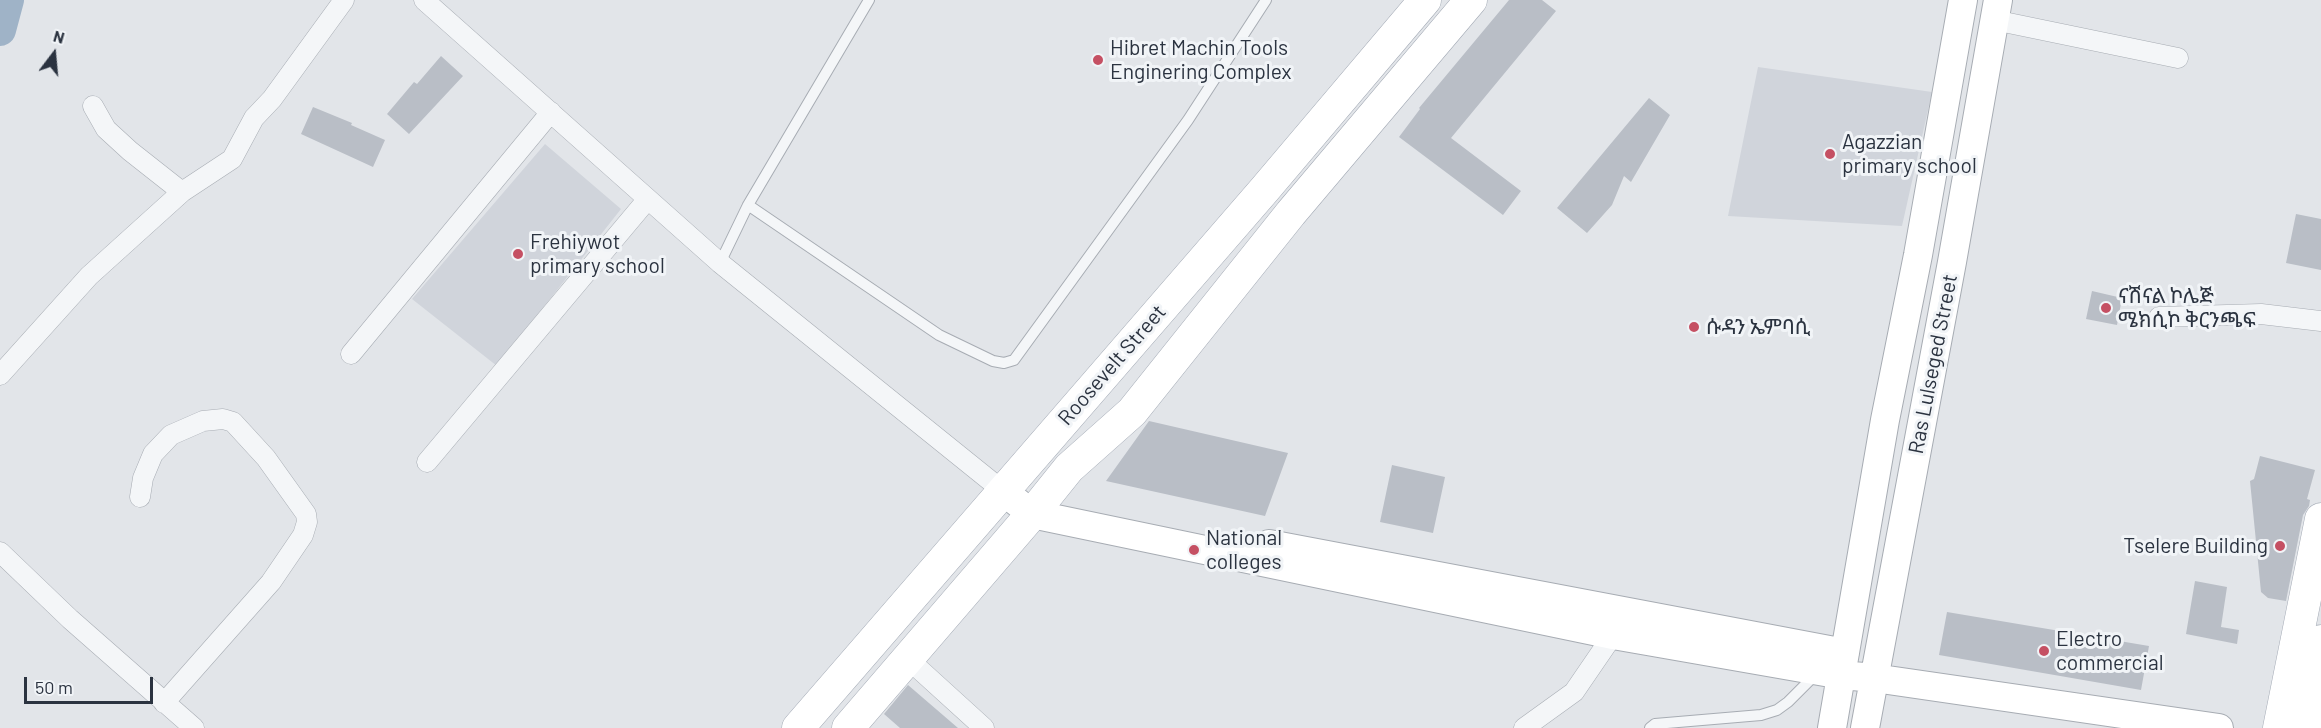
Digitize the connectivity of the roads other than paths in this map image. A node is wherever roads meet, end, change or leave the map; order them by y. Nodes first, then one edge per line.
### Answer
1 (344, 0) edge
2 (424, 0) edge
3 (869, 0) edge
4 (1266, 0) edge
5 (1425, 0) edge
6 (1471, 0) edge
7 (1963, 0) edge
8 (1995, 18) edge
9 (1958, 28) junction
10 (2178, 58) dead end
11 (93, 106) dead end
12 (551, 112) junction
13 (182, 192) junction
14 (647, 200) junction
15 (748, 205) junction
16 (720, 263) junction
17 (2160, 317) dead end
18 (2321, 321) edge
19 (351, 354) dead end
20 (0, 375) edge
21 (428, 462) dead end
22 (1008, 484) junction
23 (140, 497) dead end
24 (1037, 508) junction
25 (2321, 519) edge
26 (0, 552) edge
27 (1613, 635) junction
28 (2321, 641) edge
29 (907, 658) junction
30 (1836, 666) junction
31 (1874, 678) junction
32 (164, 703) junction
33 (1761, 715) junction
34 (194, 728) edge
35 (798, 728) edge
36 (848, 728) edge
37 (984, 728) edge
38 (1524, 728) edge
39 (1650, 728) edge
40 (1758, 728) edge
41 (1832, 728) edge
42 (1865, 728) edge
43 (2219, 728) edge
44 (2279, 728) edge
45 (2305, 728) edge

1 - 13 street
2 - 12 street
3 - 15 lane
4 - 15 lane
5 - 22 main road, Roosevelt Street
6 - 24 main road, Roosevelt Street
7 - 9 street, Ras Lulseged Street
8 - 9 street
8 - 10 street
8 - 31 street, Ras Lulseged Street
9 - 30 street, Ras Lulseged Street
11 - 13 street
12 - 14 street
12 - 19 street
13 - 20 street
14 - 16 street
14 - 21 street
15 - 16 lane
16 - 22 street
17 - 18 street
22 - 24 street
22 - 35 main road, Roosevelt Street
23 - 32 street
24 - 27 street
24 - 29 main road, Roosevelt Street
24 - 30 street
25 - 44 main road
26 - 32 street
27 - 30 street
27 - 38 street
28 - 45 main road
29 - 36 main road, Roosevelt Street
29 - 37 street
30 - 31 street
30 - 33 lane
30 - 41 street, Ras Lulseged Street
31 - 42 street, Ras Lulseged Street
31 - 43 street
32 - 34 street
33 - 39 lane
33 - 40 lane

